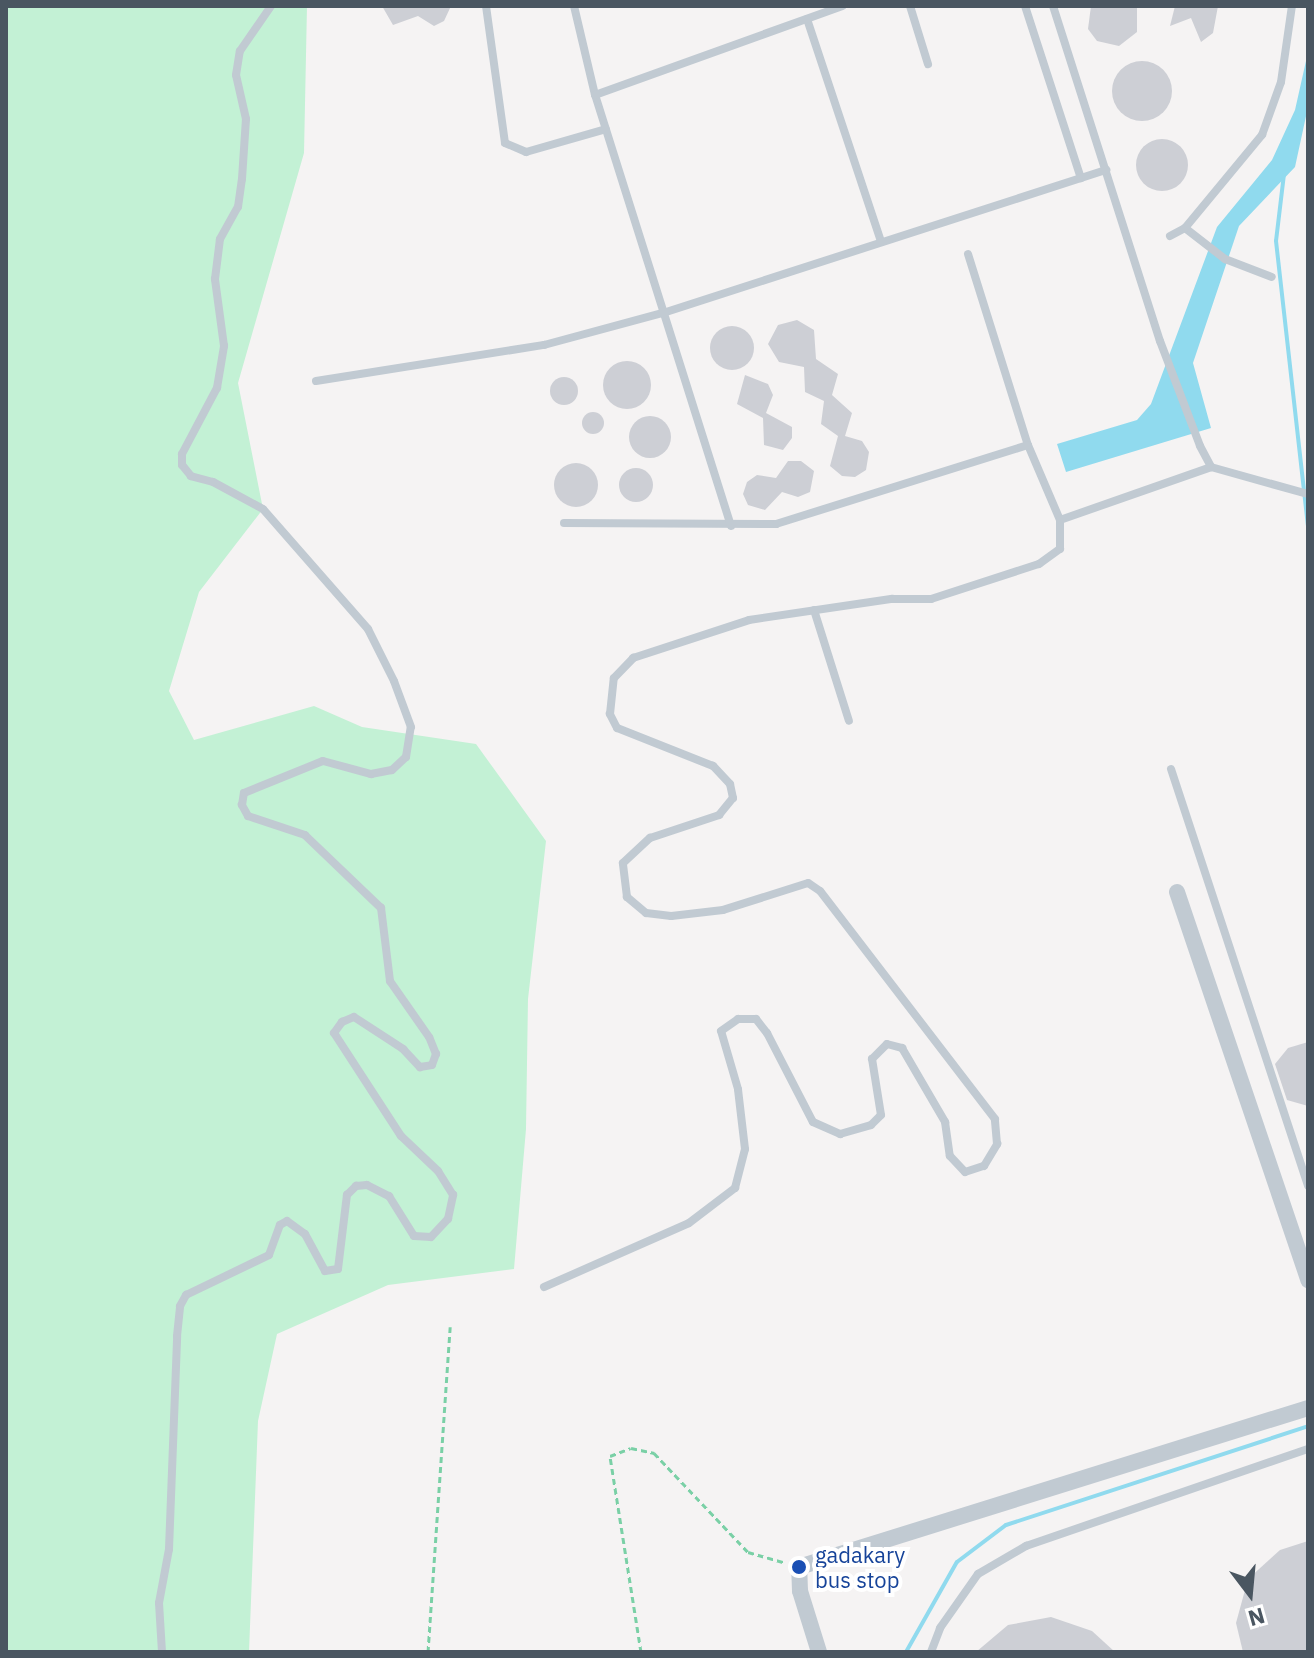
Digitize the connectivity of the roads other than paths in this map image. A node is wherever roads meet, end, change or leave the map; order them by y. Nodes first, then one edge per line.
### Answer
1 (271, 6) edge
2 (486, 6) edge
3 (574, 6) edge
4 (842, 6) edge
5 (910, 6) edge
6 (1025, 6) edge
7 (1053, 6) edge
8 (1292, 6) edge
9 (807, 19) junction
10 (928, 64) dead end
11 (595, 95) junction
12 (606, 129) junction
13 (1106, 170) junction
14 (1081, 178) junction
15 (1185, 228) junction
16 (1170, 236) dead end
17 (881, 242) junction
18 (968, 254) dead end
19 (1272, 277) dead end
20 (663, 313) junction
21 (316, 381) dead end
22 (1028, 445) junction
23 (1211, 467) junction
24 (1308, 494) edge
25 (1060, 520) junction
26 (564, 523) dead end
27 (731, 526) junction
28 (814, 610) junction
29 (849, 721) dead end
30 (1171, 769) dead end
31 (1177, 892) dead end
32 (1308, 1186) edge
33 (1308, 1280) edge
34 (544, 1287) dead end
35 (1308, 1408) edge
36 (1308, 1449) edge
37 (162, 1652) edge
38 (819, 1652) edge
39 (931, 1652) edge

1 - 37 lane
2 - 12 lane
3 - 11 lane
4 - 9 lane
5 - 10 lane
6 - 14 lane
7 - 13 lane
8 - 15 lane
9 - 11 lane
9 - 17 lane
11 - 12 lane
12 - 20 lane
13 - 14 lane
13 - 23 lane
14 - 17 lane
15 - 16 lane
15 - 19 lane
17 - 20 lane
18 - 22 lane
20 - 21 lane
20 - 27 lane
22 - 25 lane
22 - 27 lane
23 - 24 lane
23 - 25 lane
25 - 28 lane
26 - 27 lane
28 - 29 lane
28 - 34 lane
30 - 32 lane
31 - 33 street
35 - 38 street
36 - 39 lane

